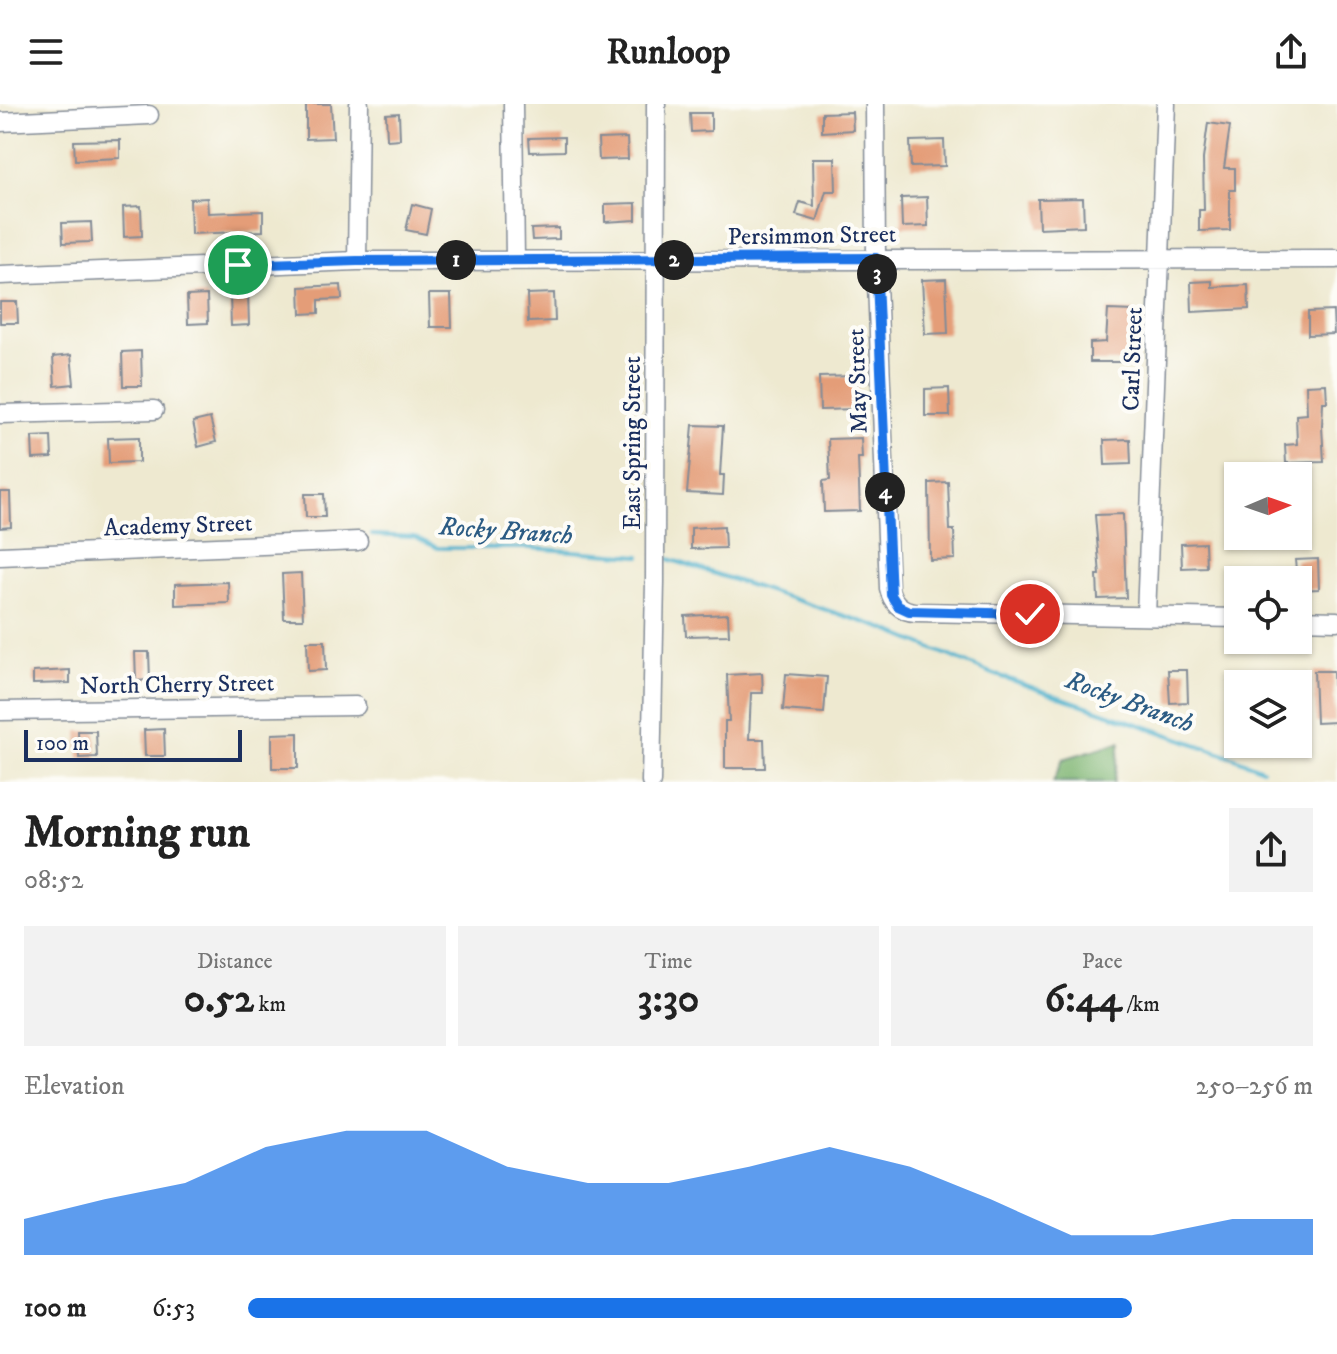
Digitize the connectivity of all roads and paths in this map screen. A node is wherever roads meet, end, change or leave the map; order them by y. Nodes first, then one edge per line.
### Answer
1 (359, 104) edge
2 (513, 104) edge
3 (656, 104) edge
4 (875, 104) edge
5 (1166, 104) edge
6 (149, 115) dead end
7 (0, 122) edge
8 (876, 258) junction
9 (1160, 258) junction
10 (1337, 259) edge
11 (515, 260) junction
12 (658, 260) junction
13 (357, 261) junction
14 (0, 275) edge
15 (154, 410) dead end
16 (0, 414) edge
17 (358, 541) dead end
18 (0, 556) edge
19 (1146, 616) junction
20 (1224, 618) edge
21 (1312, 620) edge
22 (1337, 621) edge
23 (356, 706) dead end
24 (0, 711) edge
25 (651, 782) edge

1 - 13 street
2 - 11 street
3 - 12 street, East Spring Street
4 - 8 street, May Street
5 - 9 street, Carl Street
6 - 7 street
8 - 9 street, Persimmon Street
8 - 12 street, Persimmon Street
8 - 19 street, May Street
9 - 10 street, Persimmon Street
9 - 19 street, Carl Street
11 - 12 street, Persimmon Street
11 - 13 street, Persimmon Street
12 - 25 street, East Spring Street
13 - 14 street, Persimmon Street
15 - 16 street
17 - 18 street, Academy Street
19 - 20 street
21 - 22 street
23 - 24 street, North Cherry Street

